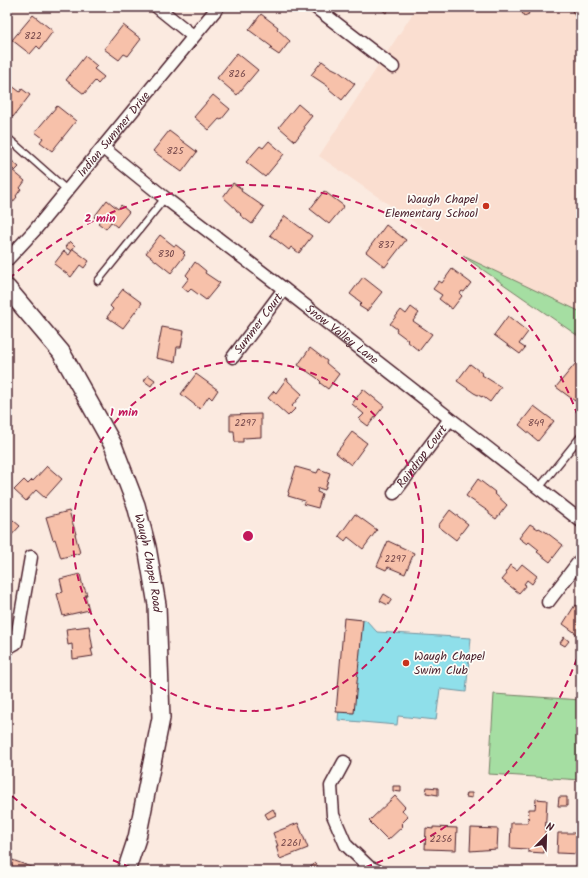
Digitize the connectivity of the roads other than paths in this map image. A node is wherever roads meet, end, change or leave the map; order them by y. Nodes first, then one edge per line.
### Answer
1 (157, 7) edge
2 (218, 7) edge
3 (315, 7) edge
4 (193, 36) junction
5 (393, 67) dead end
6 (7, 137) edge
7 (104, 148) junction
8 (68, 191) junction
9 (165, 198) junction
10 (7, 260) edge
11 (98, 281) dead end
12 (7, 288) edge
13 (284, 289) junction
14 (233, 358) dead end
15 (450, 419) junction
16 (581, 436) edge
17 (539, 488) junction
18 (394, 493) dead end
19 (581, 521) edge
20 (31, 557) dead end
21 (581, 559) edge
22 (548, 602) dead end
23 (7, 648) edge
24 (344, 762) dead end
25 (126, 871) edge
26 (378, 871) edge

1 - 4 street
2 - 4 street, Indian Summer Drive
3 - 5 street
4 - 7 street, Indian Summer Drive
6 - 8 lane
7 - 8 street, Indian Summer Drive
7 - 9 street, Snow Valley Lane
8 - 10 street, Indian Summer Drive
9 - 11 lane
9 - 13 street, Snow Valley Lane
12 - 25 main road, Waugh Chapel Road
13 - 14 street, Summer Court
13 - 15 street, Snow Valley Lane
15 - 17 street, Snow Valley Lane
15 - 18 street, Raindrop Court
16 - 17 lane
17 - 19 street, Snow Valley Lane
20 - 23 street
21 - 22 street
24 - 26 street

